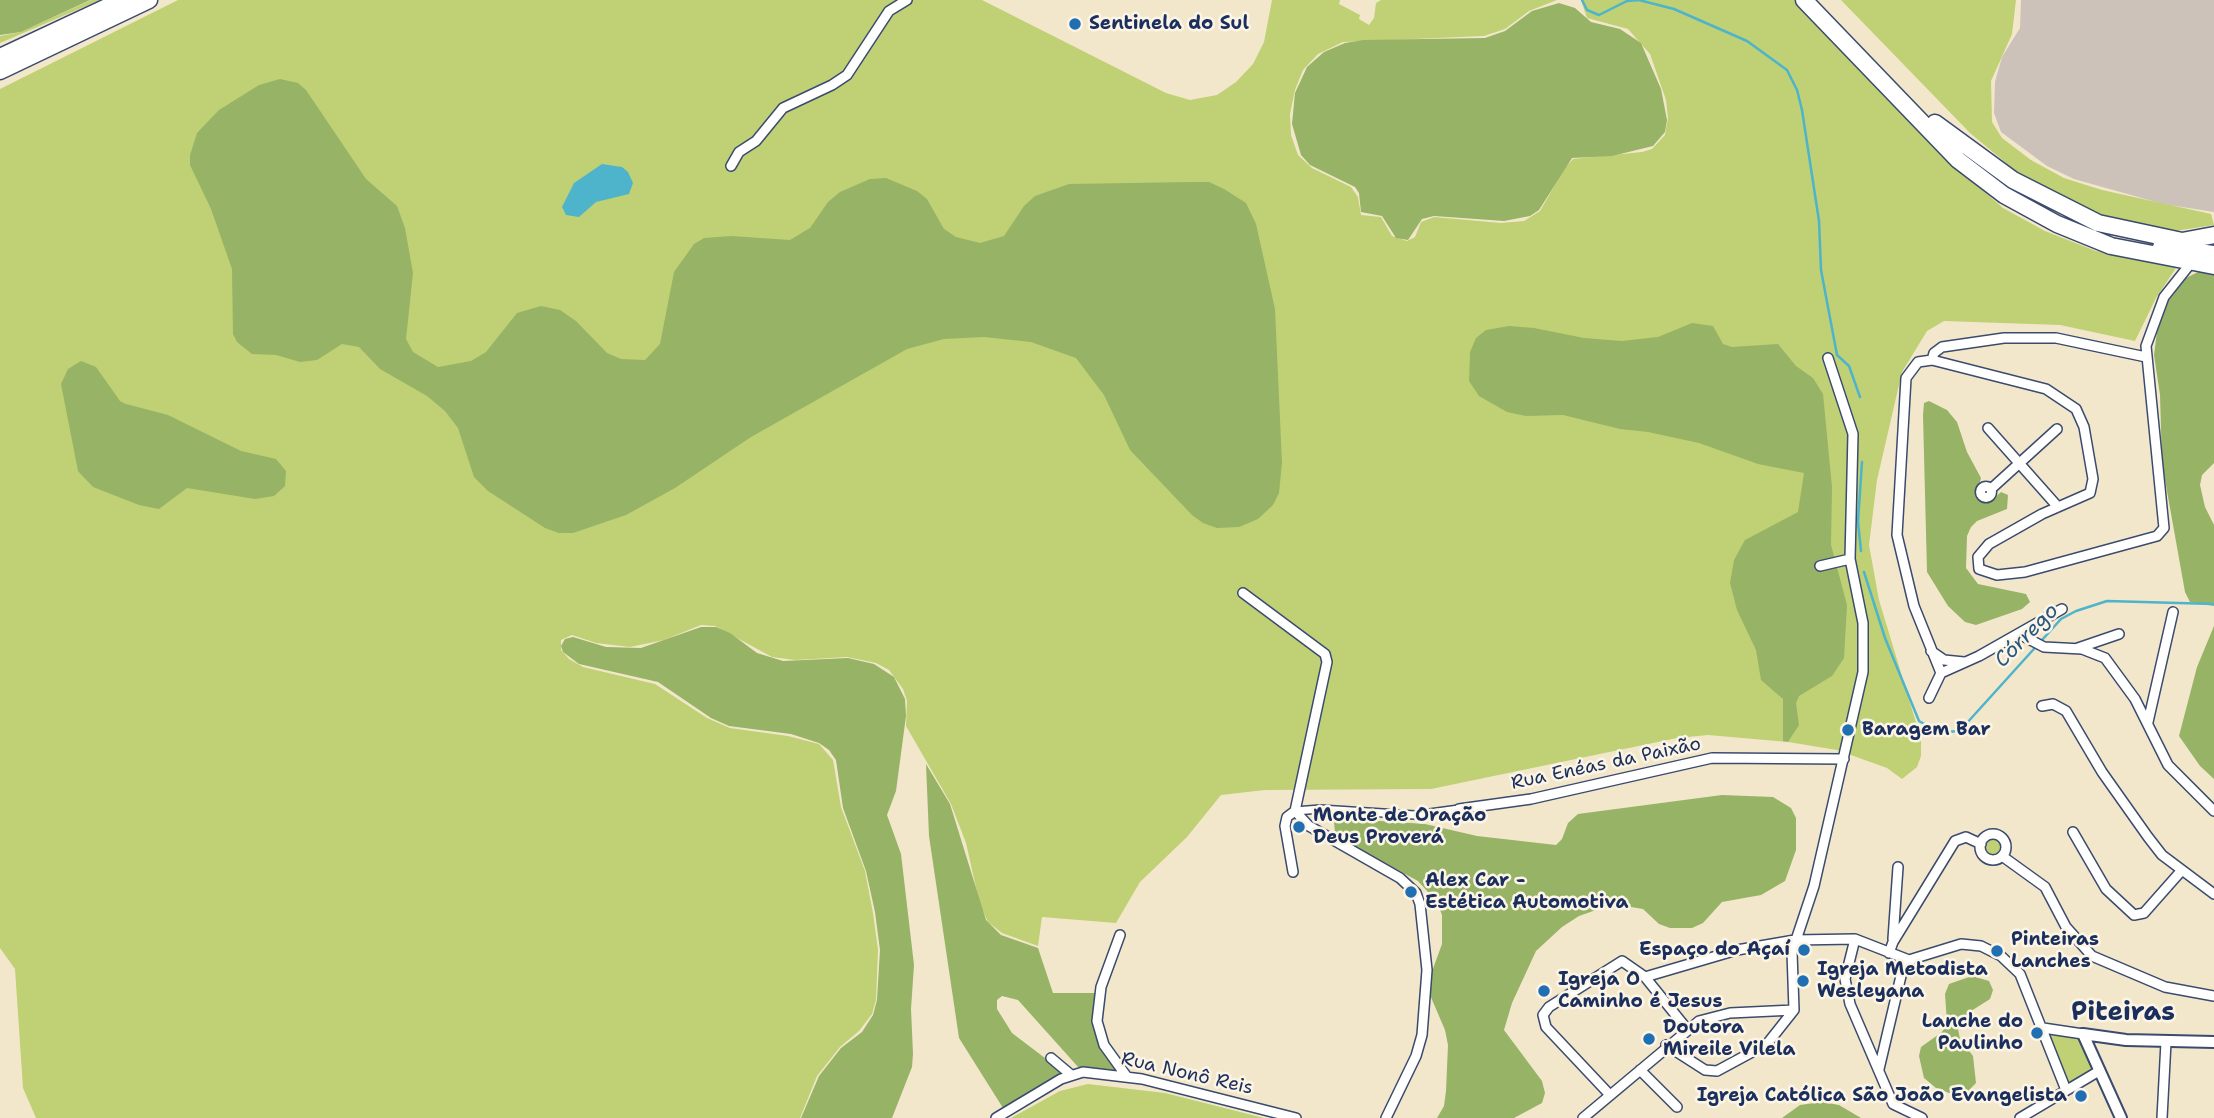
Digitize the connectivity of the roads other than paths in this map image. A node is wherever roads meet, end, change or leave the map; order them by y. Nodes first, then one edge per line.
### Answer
1 (122, 0) edge
2 (149, 0) edge
3 (907, 0) edge
4 (1804, 0) edge
5 (1819, 0) edge
6 (0, 57) edge
7 (0, 71) edge
8 (1935, 123) junction
9 (731, 166) dead end
10 (2214, 235) edge
11 (2214, 254) edge
12 (2191, 263) junction
13 (2214, 266) edge
14 (2146, 356) junction
15 (1828, 358) dead end
16 (1932, 360) junction
17 (1988, 428) dead end
18 (2057, 429) dead end
19 (2019, 463) junction
20 (1992, 489) dead end
21 (2058, 507) junction
22 (1850, 559) junction
23 (1820, 566) dead end
24 (1243, 593) dead end
25 (2062, 610) dead end
26 (2173, 612) dead end
27 (2119, 634) dead end
28 (2022, 636) junction
29 (2105, 639) junction
30 (2075, 649) junction
31 (1930, 650) junction
32 (2105, 658) junction
33 (1965, 662) junction
34 (1941, 673) junction
35 (1928, 698) dead end
36 (2042, 706) dead end
37 (2148, 722) junction
38 (1844, 759) junction
39 (1459, 809) joint
40 (1295, 811) junction
41 (2214, 811) edge
42 (2073, 832) dead end
43 (1981, 844) junction
44 (2002, 856) junction
45 (1898, 867) dead end
46 (2182, 870) junction
47 (1293, 872) dead end
48 (2214, 894) edge
49 (1120, 935) dead end
50 (1855, 939) junction
51 (1795, 940) junction
52 (1892, 942) junction
53 (1889, 953) junction
54 (1905, 959) junction
55 (1645, 977) junction
56 (2214, 996) edge
57 (1794, 1010) junction
58 (2043, 1028) junction
59 (1687, 1029) junction
60 (2083, 1034) junction
61 (2166, 1042) junction
62 (2214, 1042) edge
63 (1667, 1045) junction
64 (1051, 1058) dead end
65 (1879, 1069) junction
66 (1640, 1070) junction
67 (2099, 1071) junction
68 (1070, 1074) junction
69 (1127, 1077) junction
70 (2066, 1090) junction
71 (1610, 1095) junction
72 (1677, 1107) dead end
73 (996, 1118) edge
74 (1296, 1118) edge
75 (1385, 1118) edge
76 (1583, 1118) edge
77 (1922, 1118) edge
78 (2020, 1118) edge
79 (2120, 1118) edge
80 (2162, 1118) edge

1 - 6 highway
2 - 7 highway
3 - 9 street
4 - 12 highway
5 - 8 highway
8 - 10 highway
8 - 11 highway
12 - 13 highway
12 - 14 street
14 - 16 street
14 - 21 street
15 - 22 street
16 - 21 street
16 - 31 street
17 - 19 street
18 - 19 street
19 - 20 street
19 - 21 street
22 - 23 street
22 - 38 street
24 - 40 street
25 - 28 street
26 - 37 street
27 - 29 street
28 - 30 street
28 - 33 street
29 - 30 street
29 - 32 street
30 - 32 street
31 - 33 street
31 - 34 street
32 - 37 street
33 - 34 street
34 - 35 street
36 - 46 street
37 - 41 street
38 - 39 street, Rua Enéas da Paixão
38 - 51 street
39 - 40 street
40 - 47 street
40 - 75 street
42 - 46 street
43 - 44 street
43 - 44 street
43 - 52 street
44 - 56 street
45 - 52 street
46 - 48 street
49 - 69 street
50 - 51 street
50 - 53 street
50 - 65 street
51 - 55 street
51 - 57 street
52 - 53 street
53 - 54 street
54 - 58 street
54 - 65 street
55 - 59 street
55 - 71 street
57 - 59 street
57 - 63 street
58 - 60 street
58 - 70 street
59 - 63 street
60 - 61 street
60 - 67 street
61 - 62 street
61 - 80 street
63 - 66 street
64 - 68 street
65 - 77 street
66 - 71 street
66 - 72 street
67 - 70 street
67 - 79 street
68 - 69 street, Rua Nonô Reis
68 - 73 street
69 - 74 street, Rua Nonô Reis
70 - 78 street
71 - 76 street

